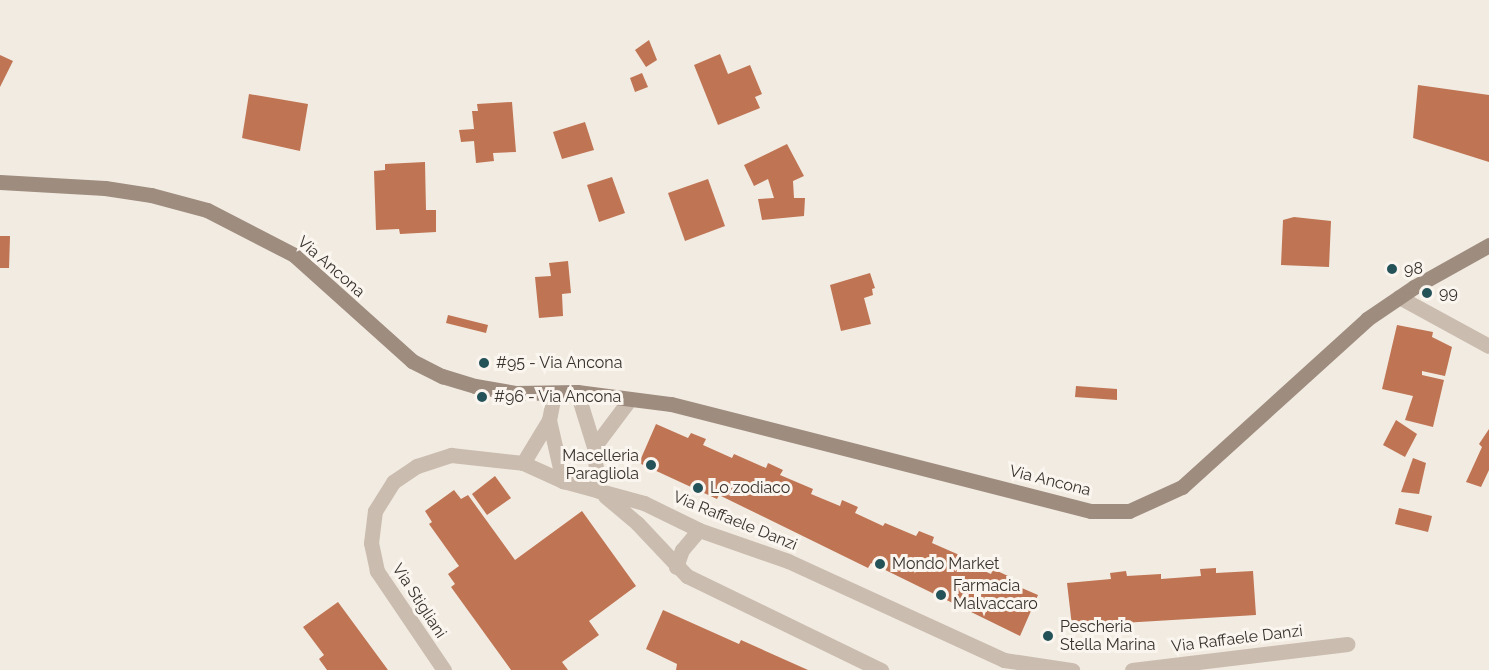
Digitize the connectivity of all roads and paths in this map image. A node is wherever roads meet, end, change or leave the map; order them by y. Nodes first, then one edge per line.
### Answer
1 (0, 182) edge
2 (1489, 245) edge
3 (1399, 297) junction
4 (1489, 346) edge
5 (577, 392) junction
6 (554, 395) junction
7 (630, 399) junction
8 (549, 420) junction
9 (594, 447) junction
10 (523, 464) junction
11 (563, 481) junction
12 (598, 491) junction
13 (699, 530) junction
14 (676, 567) junction
15 (1347, 644) dead end
16 (444, 670) edge
17 (881, 670) edge
18 (1072, 670) edge
19 (1132, 670) edge

1 - 6 street, Via Ancona
2 - 3 street, Via Ancona
3 - 4 street
3 - 7 street, Via Ancona
5 - 6 street, Via Ancona
5 - 7 street, Via Ancona
5 - 9 street
6 - 8 street
7 - 9 street
8 - 10 street
8 - 11 street
9 - 12 street
10 - 11 street, Via Stigliani
10 - 16 street, Via Stigliani
11 - 12 street, Via Raffaele Danzi
12 - 13 street, Via Raffaele Danzi
12 - 14 street
13 - 14 street
13 - 18 street, Via Raffaele Danzi
14 - 17 street
15 - 19 street, Via Raffaele Danzi

